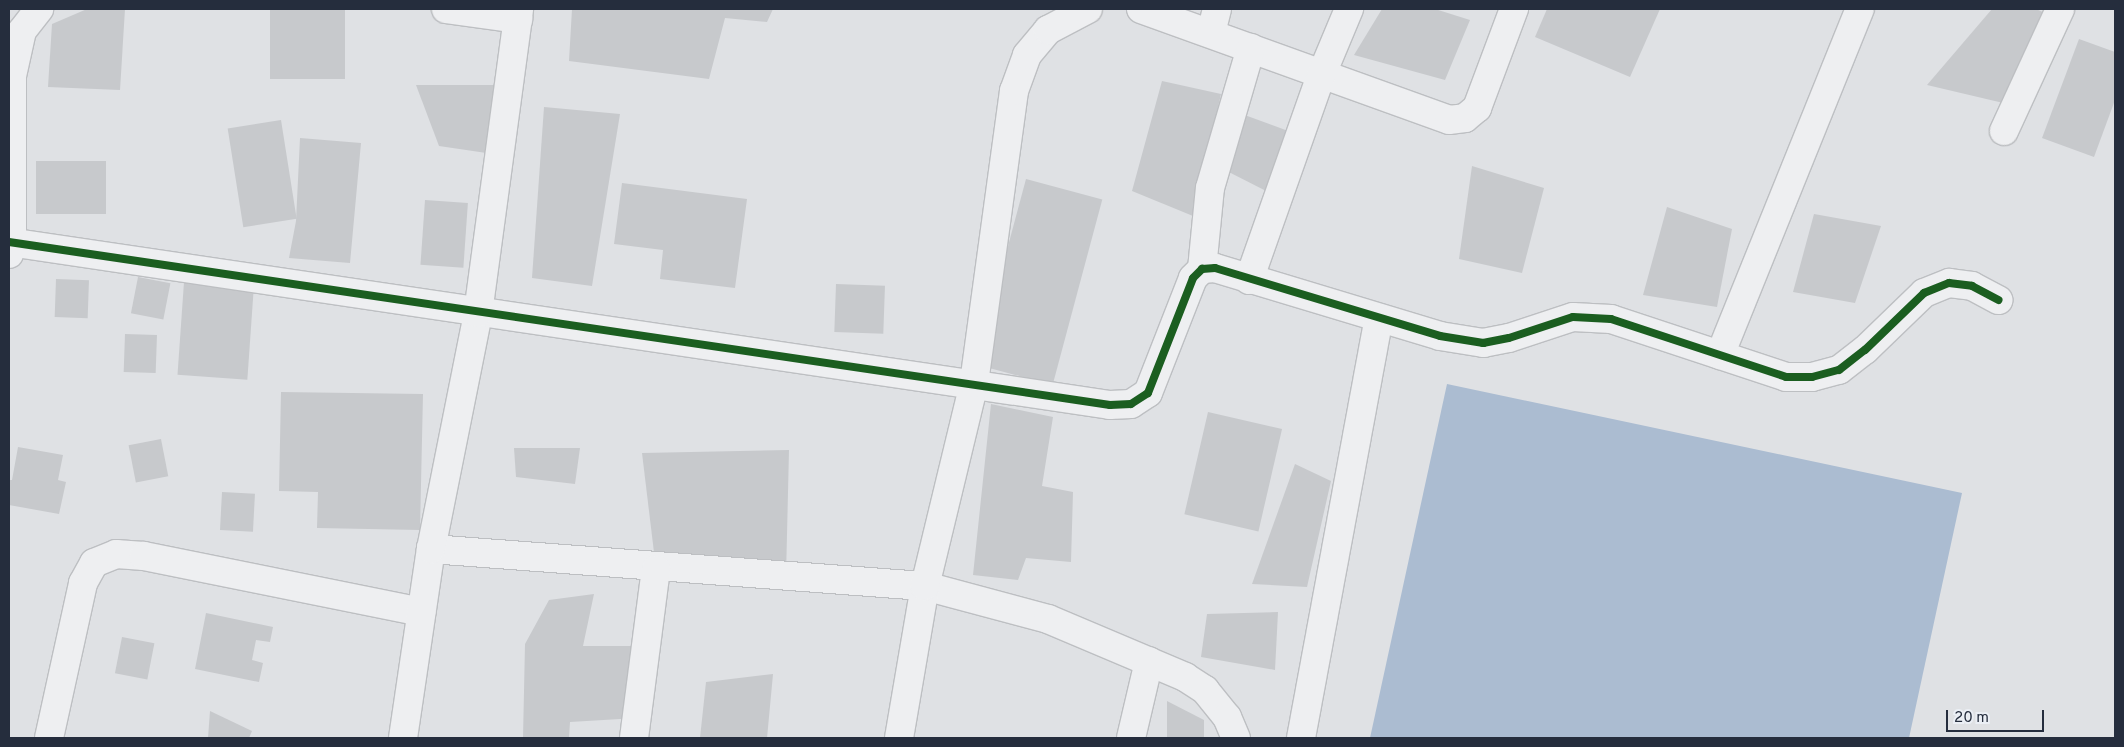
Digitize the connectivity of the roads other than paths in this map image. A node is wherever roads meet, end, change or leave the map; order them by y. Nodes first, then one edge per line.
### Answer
1 (40, 9) edge
2 (446, 9) edge
3 (1088, 9) edge
4 (1141, 9) edge
5 (1349, 9) edge
6 (1514, 9) edge
7 (1860, 9) edge
8 (2060, 9) edge
9 (519, 14) edge
10 (1214, 21) edge
11 (1251, 48) junction
12 (1321, 76) junction
13 (2004, 131) dead end
14 (10, 246) edge
15 (1202, 269) junction
16 (1249, 280) junction
17 (1998, 300) dead end
18 (478, 314) junction
19 (1378, 318) junction
20 (1720, 355) junction
21 (974, 383) junction
22 (431, 550) junction
23 (656, 568) junction
24 (925, 586) junction
25 (421, 612) junction
26 (1149, 660) junction
27 (50, 738) edge
28 (403, 738) edge
29 (634, 738) edge
30 (899, 738) edge
31 (1132, 738) edge
32 (1236, 738) edge
33 (1301, 738) edge

1 - 14 street
2 - 9 street
3 - 21 street
4 - 10 street
5 - 12 street
6 - 12 street
7 - 20 street
8 - 13 street
9 - 18 street
10 - 11 street
11 - 12 street
11 - 15 street
12 - 16 street
14 - 18 street
15 - 16 street
15 - 21 street
16 - 19 street
17 - 20 street
18 - 21 street
18 - 22 street
19 - 20 street
19 - 33 street
21 - 24 street
22 - 23 street
22 - 25 street
23 - 24 street
23 - 29 street
24 - 26 street
24 - 30 street
25 - 27 street
25 - 28 street
26 - 31 street
26 - 32 street

